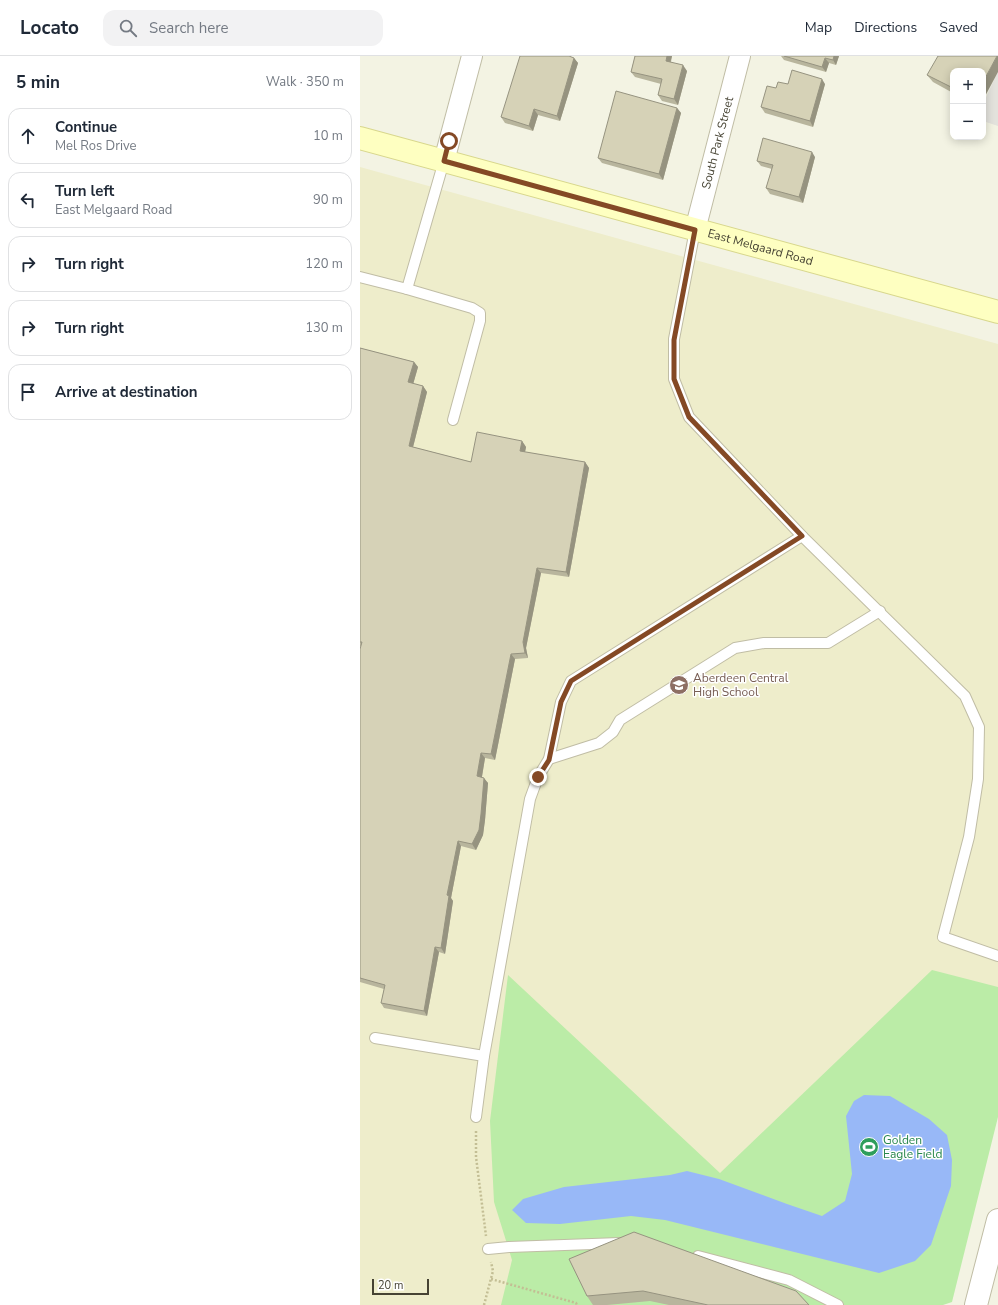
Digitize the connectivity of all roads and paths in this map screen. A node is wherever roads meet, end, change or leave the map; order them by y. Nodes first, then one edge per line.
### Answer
1 (472, 56) edge
2 (740, 56) edge
3 (360, 138) edge
4 (444, 161) junction
5 (695, 230) junction
6 (360, 277) edge
7 (407, 289) junction
8 (998, 312) edge
9 (454, 420) dead end
10 (802, 536) junction
11 (880, 611) junction
12 (549, 760) junction
13 (998, 956) edge
14 (375, 1038) dead end
15 (484, 1056) junction
16 (476, 1117) joint
17 (998, 1220) edge
18 (633, 1242) edge
19 (488, 1249) junction
20 (685, 1253) edge
21 (491, 1279) junction
22 (484, 1305) edge
23 (576, 1305) edge
24 (838, 1305) edge
25 (976, 1305) edge

1 - 4 street
2 - 5 street, South Park Street
3 - 4 main road, East Melgaard Road
4 - 5 main road, East Melgaard Road
4 - 7 lane
5 - 8 main road, East Melgaard Road
5 - 10 lane
6 - 7 lane
7 - 9 lane
10 - 11 lane
10 - 12 lane
11 - 12 lane
11 - 13 lane
12 - 15 lane
14 - 15 lane
15 - 16 lane
16 - 19 path
17 - 25 street
18 - 19 lane
19 - 21 path
20 - 24 lane
21 - 22 path
21 - 23 path

